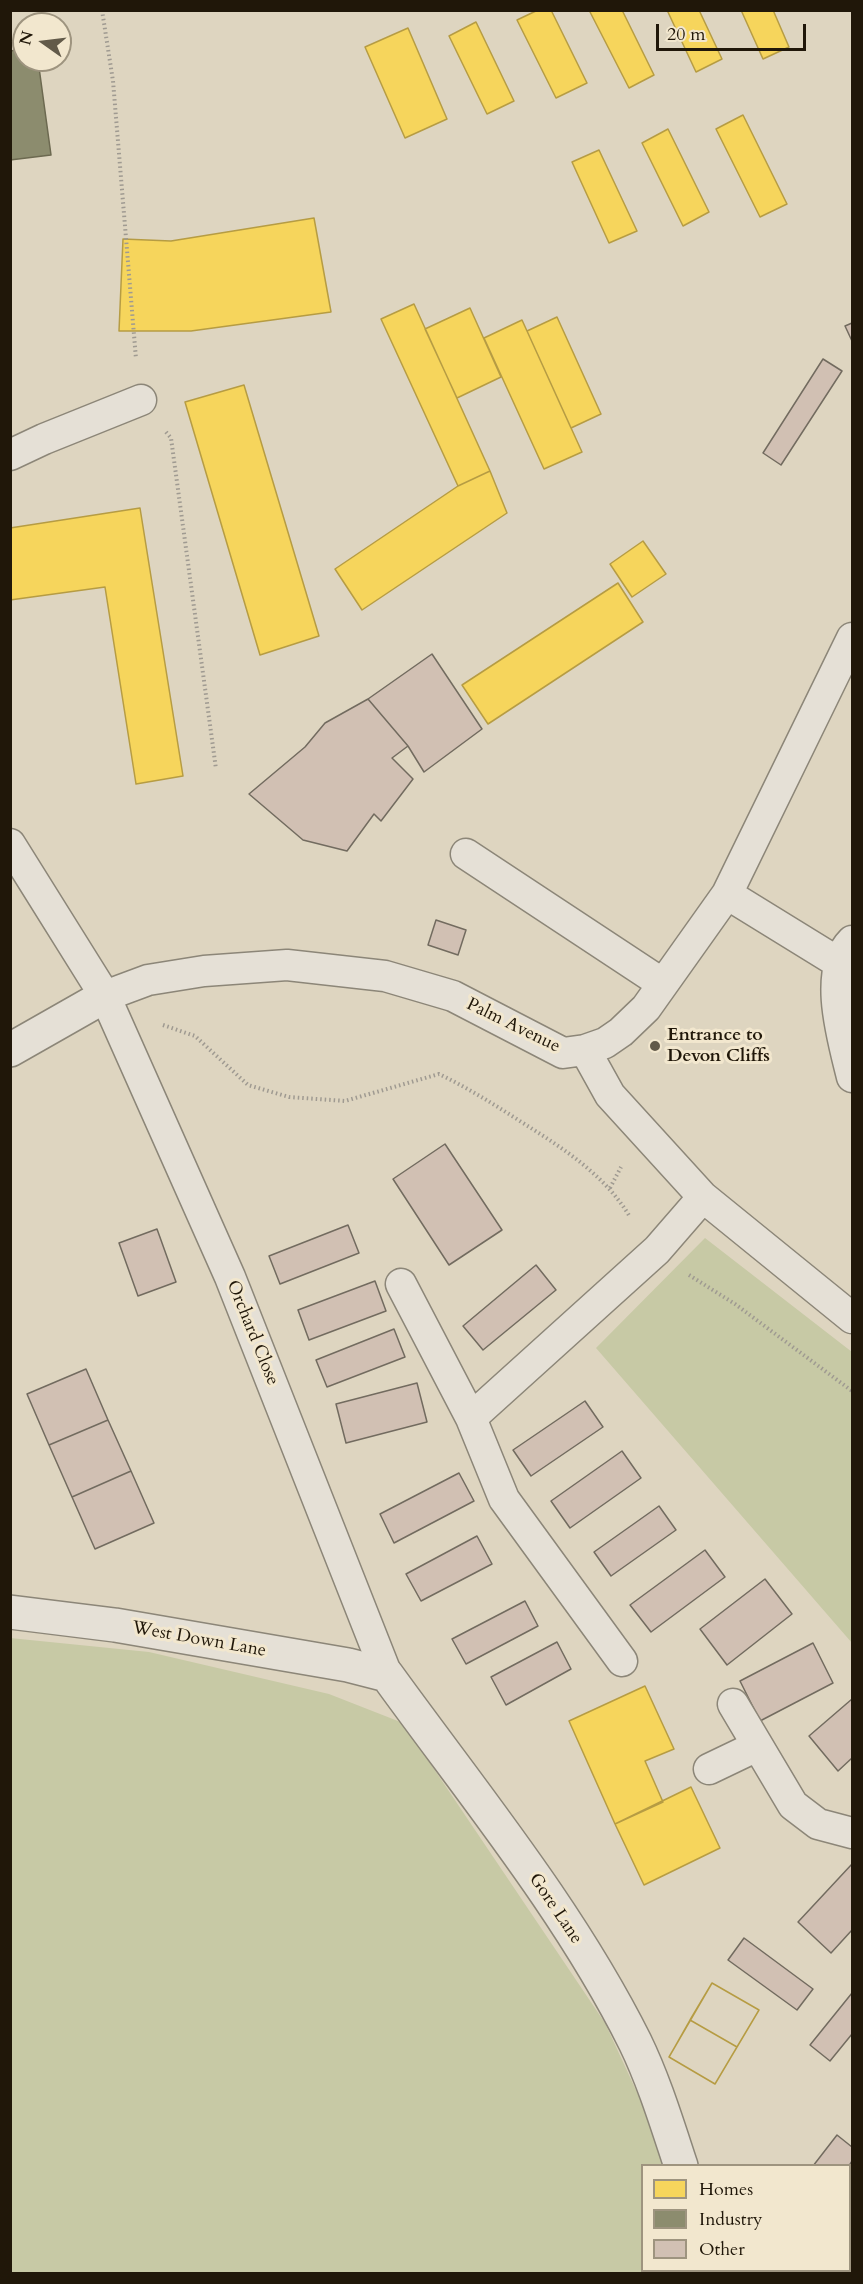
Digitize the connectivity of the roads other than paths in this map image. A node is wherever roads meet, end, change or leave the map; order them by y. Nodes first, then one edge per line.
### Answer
1 (141, 400) dead end
2 (10, 455) edge
3 (852, 638) edge
4 (10, 844) edge
5 (466, 854) dead end
6 (727, 894) junction
7 (846, 952) edge
8 (663, 984) junction
9 (105, 996) junction
10 (10, 1050) edge
11 (585, 1050) junction
12 (852, 1077) edge
13 (703, 1197) junction
14 (401, 1284) dead end
15 (852, 1318) edge
16 (471, 1418) junction
17 (10, 1612) edge
18 (622, 1661) dead end
19 (387, 1675) junction
20 (733, 1704) dead end
21 (757, 1746) junction
22 (709, 1769) dead end
23 (852, 1833) edge
24 (680, 2164) edge

1 - 2 lane
3 - 6 lane
4 - 9 lane, Orchard Close
5 - 8 lane
6 - 7 lane
6 - 8 lane
7 - 12 lane
8 - 11 lane
9 - 10 street
9 - 11 lane, Palm Avenue
9 - 19 lane, Orchard Close
11 - 13 lane, Palm Avenue
13 - 15 lane, Palm Avenue
13 - 16 lane
14 - 16 lane
16 - 18 lane
17 - 19 street, West Down Lane
19 - 24 street, Gore Lane
20 - 21 lane
21 - 22 lane
21 - 23 lane

